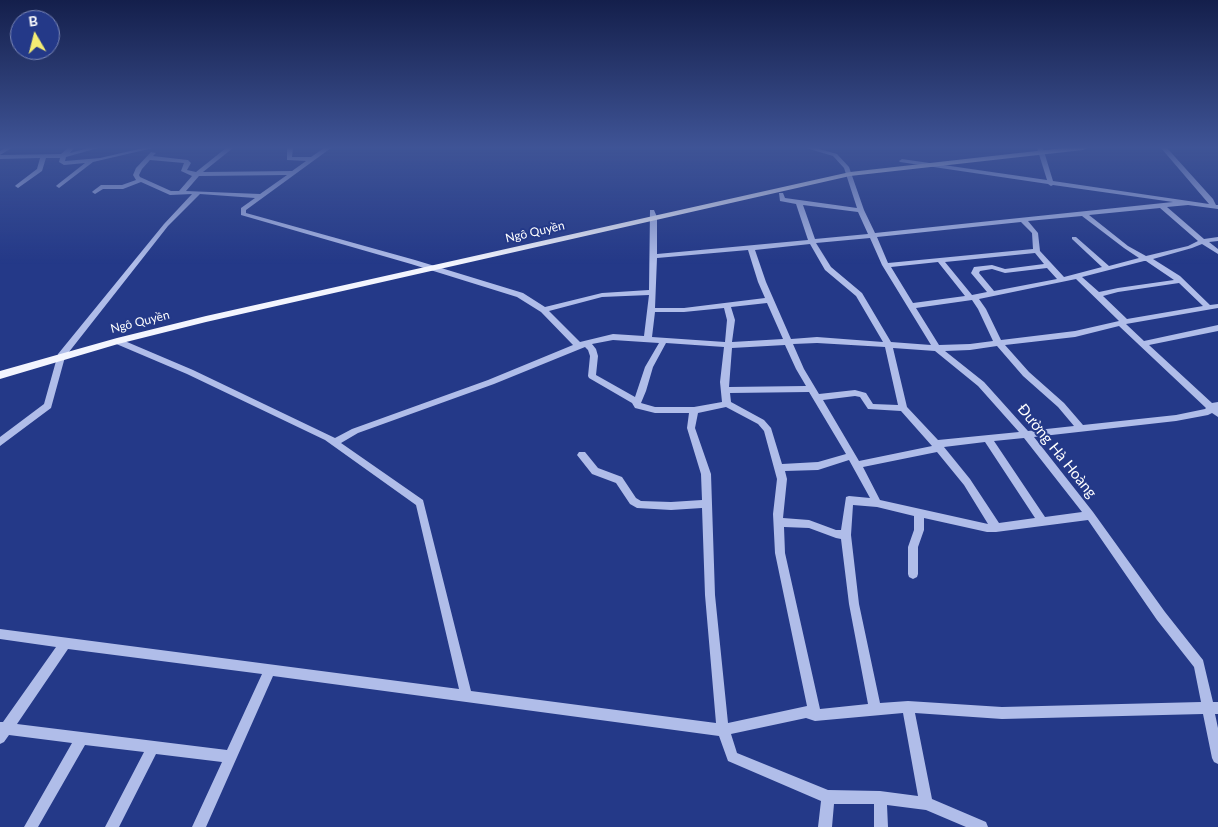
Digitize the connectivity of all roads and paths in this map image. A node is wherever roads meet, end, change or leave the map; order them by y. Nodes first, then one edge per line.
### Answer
1 (124, 187) edge
2 (156, 187) edge
3 (185, 187) edge
4 (274, 187) edge
5 (777, 187) edge
6 (853, 187) edge
7 (1069, 187) edge
8 (1199, 187) edge
9 (95, 192) dead end
10 (198, 192) junction
11 (180, 193) junction
12 (782, 194) dead end
13 (261, 196) junction
14 (799, 203) junction
15 (1186, 203) junction
16 (1162, 206) junction
17 (1216, 207) edge
18 (861, 210) junction
19 (653, 214) junction
20 (1084, 214) junction
21 (1023, 220) junction
22 (872, 234) junction
23 (1074, 238) dead end
24 (1218, 240) edge
25 (812, 241) junction
26 (1203, 241) junction
27 (750, 248) junction
28 (1037, 251) junction
29 (1218, 252) edge
30 (653, 256) junction
31 (1146, 258) junction
32 (940, 260) junction
33 (420, 264) junction
34 (886, 264) junction
35 (1050, 265) junction
36 (429, 268) junction
37 (1107, 268) junction
38 (1077, 276) junction
39 (1062, 280) junction
40 (1180, 281) junction
41 (652, 292) junction
42 (992, 294) junction
43 (1098, 296) junction
44 (972, 298) junction
45 (770, 300) junction
46 (727, 305) junction
47 (911, 306) junction
48 (1212, 307) edge
49 (544, 310) junction
50 (651, 310) junction
51 (1218, 314) edge
52 (1123, 323) junction
53 (1214, 329) edge
54 (1218, 338) edge
55 (648, 340) junction
56 (117, 341) junction
57 (663, 342) junction
58 (789, 342) junction
59 (582, 344) junction
60 (888, 344) junction
61 (999, 344) junction
62 (1143, 344) junction
63 (730, 345) junction
64 (67, 347) junction
65 (937, 348) junction
66 (60, 356) junction
67 (0, 368) edge
68 (0, 375) edge
69 (810, 388) junction
70 (726, 390) junction
71 (816, 398) junction
72 (637, 402) junction
73 (727, 404) junction
74 (903, 408) junction
75 (1216, 409) edge
76 (694, 410) junction
77 (1082, 429) junction
78 (1027, 435) junction
79 (988, 439) junction
80 (0, 442) edge
81 (335, 442) junction
82 (938, 446) junction
83 (582, 454) dead end
84 (855, 461) junction
85 (778, 468) junction
86 (877, 503) junction
87 (708, 504) junction
88 (920, 512) junction
89 (1090, 514) junction
90 (1042, 521) junction
91 (780, 522) junction
92 (996, 528) junction
93 (846, 535) junction
94 (912, 574) dead end
95 (0, 634) edge
96 (65, 643) junction
97 (270, 670) junction
98 (466, 696) junction
99 (908, 707) junction
100 (875, 708) junction
101 (1213, 708) edge
102 (815, 715) junction
103 (723, 730) junction
104 (2, 731) edge
105 (82, 738) junction
106 (153, 747) junction
107 (231, 757) junction
108 (1218, 758) edge
109 (828, 797) junction
110 (880, 798) junction
111 (926, 803) junction
112 (31, 827) edge
113 (112, 827) edge
114 (199, 827) edge
115 (825, 827) edge
116 (881, 827) edge
117 (981, 827) edge

1 - 9 street
2 - 11 street
3 - 11 street
4 - 13 street
5 - 19 main road, Ngô Quyền
6 - 18 street, Đường Hà Hoàng
7 - 15 street
8 - 17 street
10 - 11 street
10 - 13 street
10 - 64 street
12 - 14 street
13 - 33 street
14 - 18 street
14 - 25 street
15 - 16 street
15 - 17 street
16 - 20 street
16 - 26 street
18 - 22 street, Đường Hà Hoàng
19 - 30 street
19 - 33 main road, Ngô Quyền
19 - 36 main road, Ngô Quyền
20 - 21 street
20 - 31 street
21 - 22 street
21 - 28 street
22 - 25 street
22 - 34 street, Đường Hà Hoàng
23 - 37 street
24 - 26 street
25 - 27 street
25 - 60 street
26 - 29 street
26 - 31 street
27 - 30 street
27 - 45 street
28 - 32 street
28 - 35 street
30 - 41 street
31 - 37 street
31 - 40 street
32 - 34 street
32 - 44 street
33 - 36 street
33 - 64 main road, Ngô Quyền
34 - 47 street, Đường Hà Hoàng
35 - 39 street
35 - 42 street
36 - 49 street
36 - 56 main road, Ngô Quyền
37 - 38 street
38 - 39 street
38 - 43 street
39 - 42 street
40 - 43 street
40 - 48 street
41 - 49 street
41 - 50 street
42 - 44 street
43 - 52 street
44 - 47 street
44 - 61 street
45 - 46 street
45 - 58 street
46 - 50 street
46 - 63 street
47 - 65 street, Đường Hà Hoàng
48 - 51 street
48 - 52 street
49 - 59 street
50 - 55 street
52 - 61 street
52 - 62 street
53 - 54 street
53 - 62 street
55 - 57 street
55 - 59 street
56 - 66 main road, Ngô Quyền
56 - 81 street
57 - 63 street
57 - 72 street
58 - 60 street
58 - 63 street
58 - 69 street
59 - 72 street
59 - 81 street
60 - 65 street
60 - 74 street
61 - 65 street
61 - 77 street
62 - 75 street
63 - 70 street
64 - 66 street
64 - 67 main road, Ngô Quyền
65 - 78 street, Đường Hà Hoàng
66 - 68 main road, Ngô Quyền
66 - 80 street
69 - 70 street
69 - 71 street
70 - 73 street
71 - 74 street
71 - 84 street
72 - 76 street
73 - 76 street
73 - 85 street
74 - 82 street
75 - 77 street
76 - 87 street
77 - 78 street
78 - 79 street
78 - 89 street, Đường Hà Hoàng
79 - 82 street
79 - 90 street
81 - 98 street
82 - 84 street
82 - 92 street
83 - 87 street
84 - 85 street
84 - 86 street
85 - 91 street
86 - 88 street
86 - 93 street
87 - 103 street
88 - 92 street
88 - 94 street
89 - 90 street
89 - 101 street, Đường Hà Hoàng
90 - 92 street
91 - 93 street
91 - 102 street
93 - 100 street
95 - 96 street
96 - 97 street
96 - 104 street
97 - 98 street
97 - 107 street
98 - 103 street
99 - 100 street
99 - 101 street
99 - 111 street
100 - 102 street
101 - 108 street, Đường Hà Hoàng
102 - 103 street
103 - 109 street
104 - 105 street
105 - 106 street
105 - 112 street
106 - 107 street
106 - 113 street
107 - 114 street
109 - 110 street
109 - 115 street
110 - 111 street
110 - 116 street
111 - 117 street

